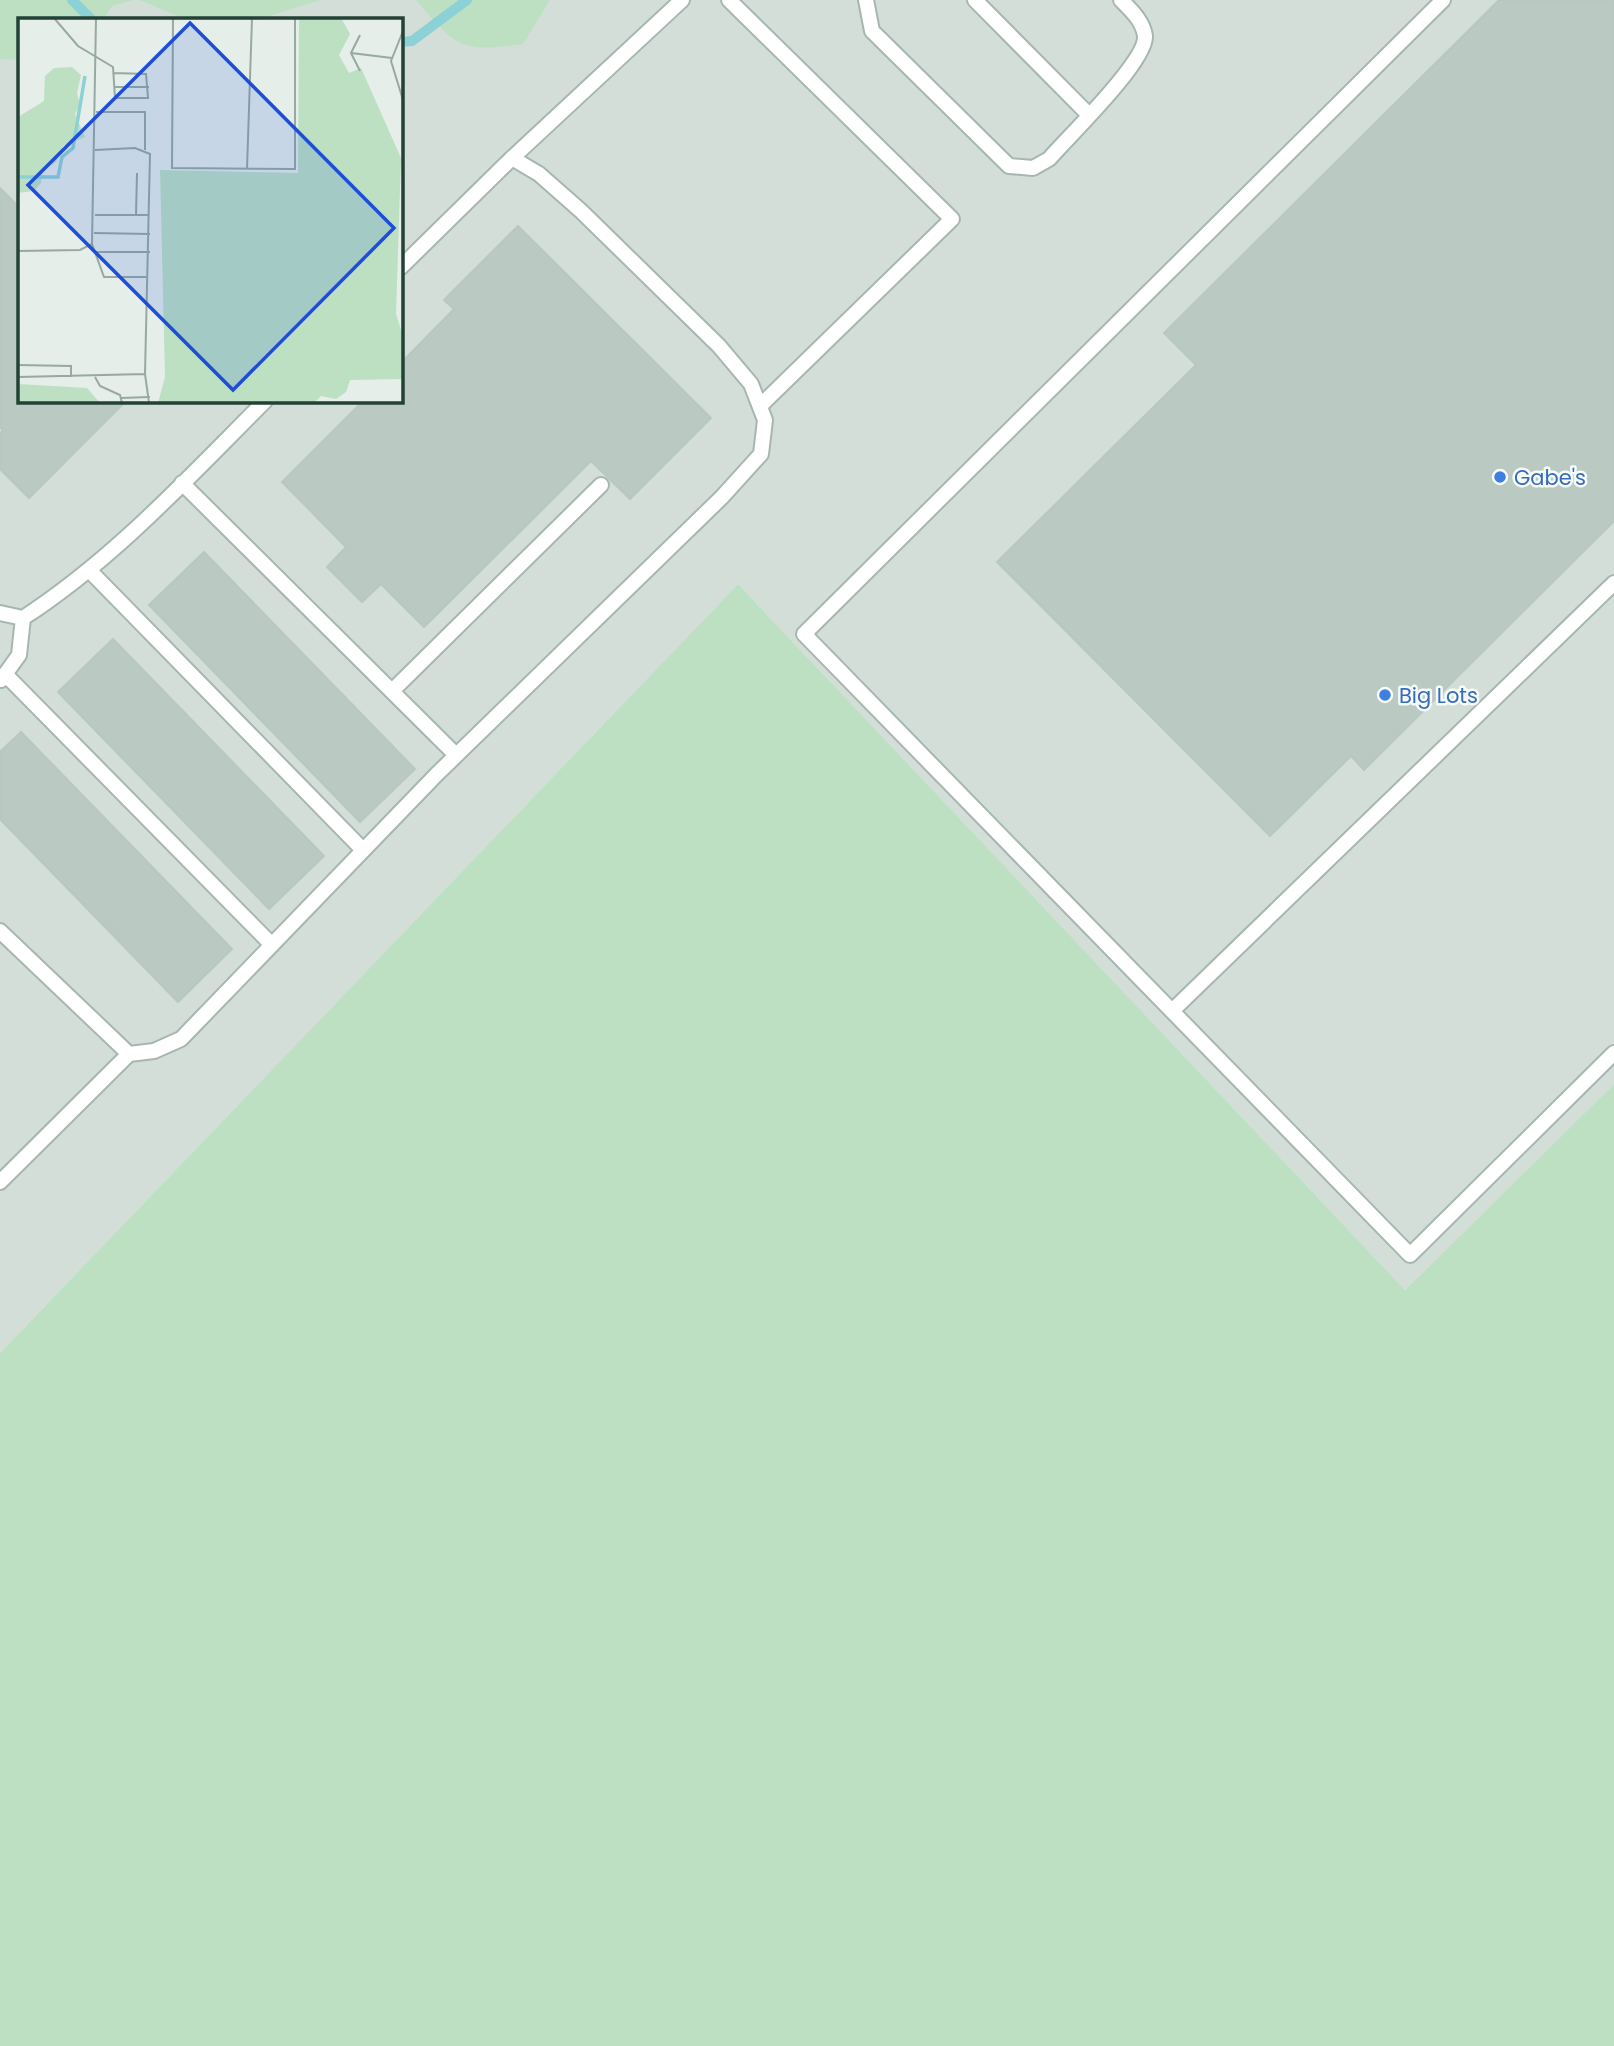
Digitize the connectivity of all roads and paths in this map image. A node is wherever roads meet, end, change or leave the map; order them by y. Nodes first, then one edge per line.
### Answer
1 (682, 0) edge
2 (729, 0) edge
3 (866, 0) edge
4 (975, 0) edge
5 (1121, 0) edge
6 (1443, 0) edge
7 (1089, 115) junction
8 (512, 158) junction
9 (402, 266) edge
10 (264, 402) edge
11 (760, 406) junction
12 (183, 483) junction
13 (601, 485) dead end
14 (89, 570) junction
15 (1614, 583) edge
16 (0, 613) edge
17 (23, 618) junction
18 (3, 678) edge
19 (392, 691) junction
20 (456, 755) junction
21 (363, 850) junction
22 (0, 931) edge
23 (272, 945) junction
24 (1173, 1010) junction
25 (1614, 1053) edge
26 (129, 1054) junction
27 (0, 1182) edge

1 - 8 lane
2 - 11 lane
3 - 7 lane
4 - 7 lane
5 - 7 lane
6 - 24 lane
8 - 9 lane
8 - 11 lane
10 - 12 lane
11 - 20 lane
12 - 14 lane
12 - 19 lane
13 - 19 lane
14 - 17 lane
14 - 21 lane
15 - 24 lane
16 - 17 lane
17 - 18 lane
18 - 23 lane
19 - 20 lane
20 - 21 lane
21 - 23 lane
22 - 26 lane
23 - 26 lane
24 - 25 lane
26 - 27 lane

